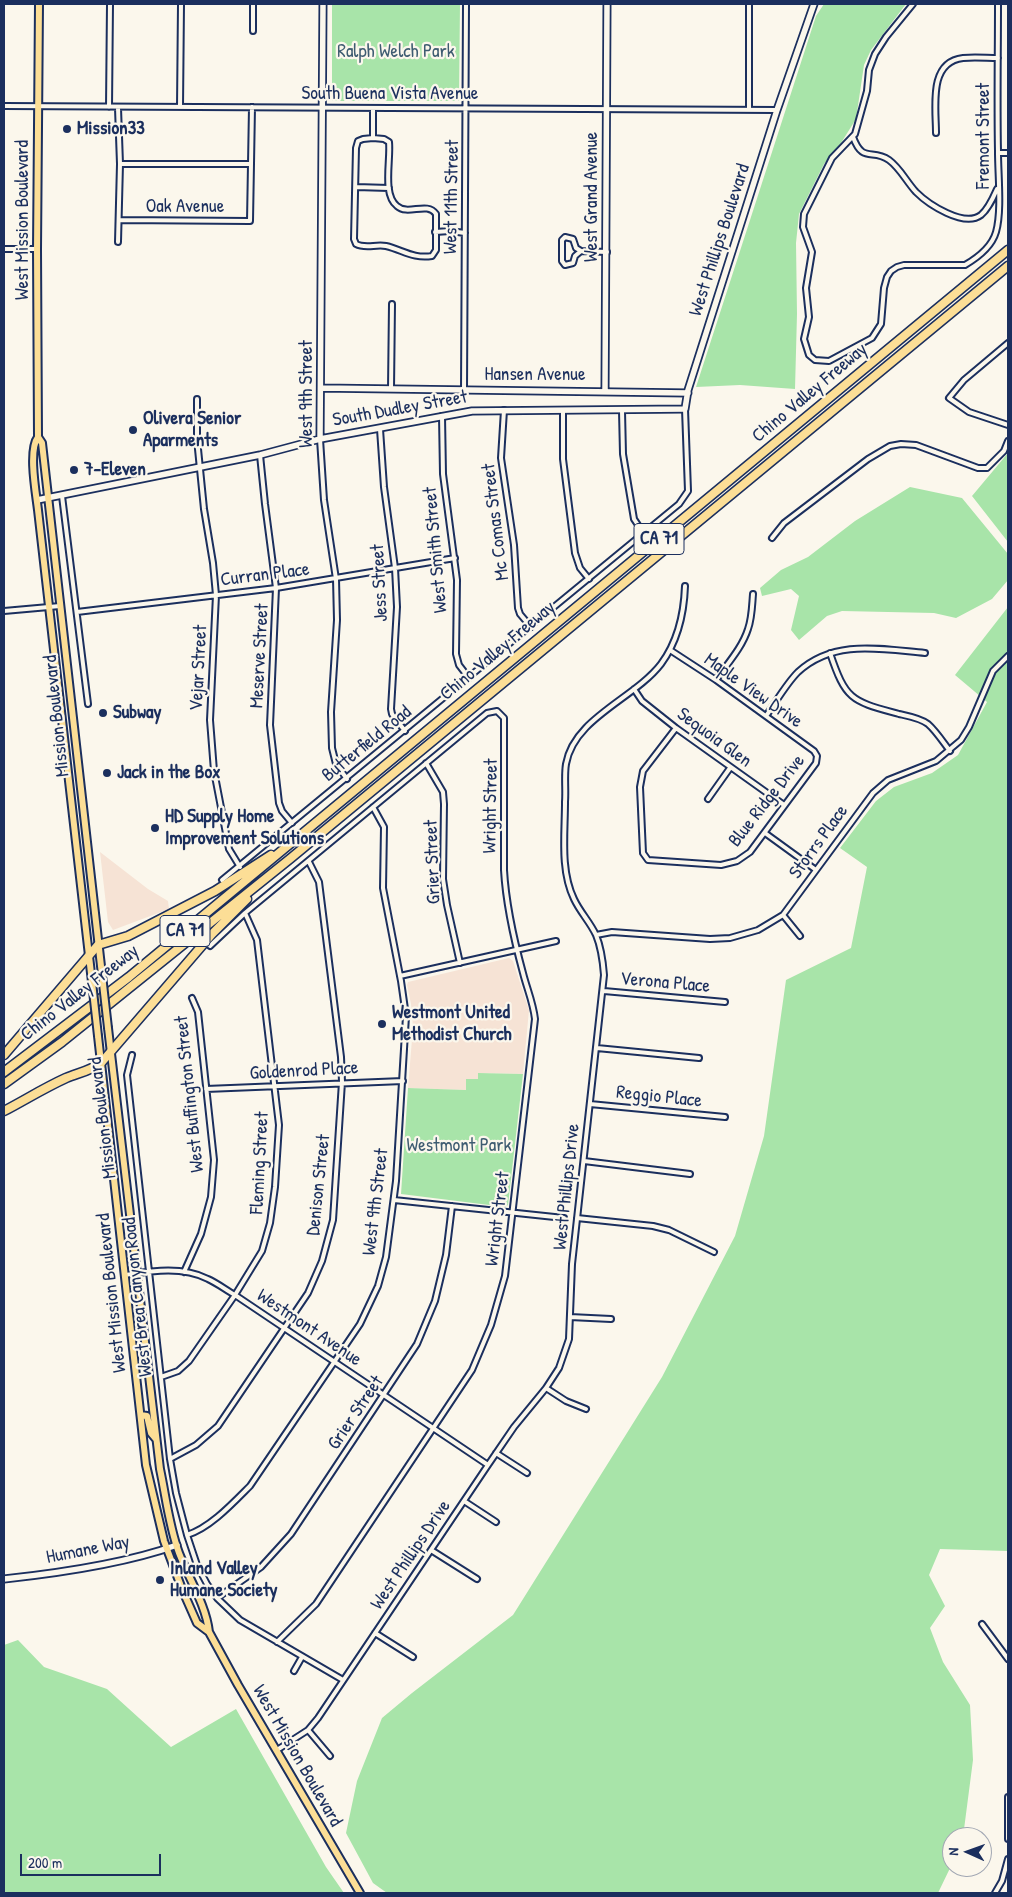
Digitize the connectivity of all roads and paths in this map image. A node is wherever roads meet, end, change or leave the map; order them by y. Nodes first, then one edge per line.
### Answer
1 (39, 4) edge
2 (110, 4) edge
3 (181, 4) edge
4 (253, 4) edge
5 (323, 4) edge
6 (466, 4) edge
7 (607, 4) edge
8 (749, 4) edge
9 (814, 4) edge
10 (913, 4) edge
11 (998, 4) edge
12 (253, 31) dead end
13 (998, 58) junction
14 (4, 106) edge
15 (38, 106) junction
16 (109, 107) junction
17 (180, 107) junction
18 (252, 107) junction
19 (322, 107) junction
20 (118, 108) junction
21 (467, 108) junction
22 (374, 109) junction
23 (607, 110) junction
24 (749, 110) junction
25 (777, 110) junction
26 (936, 132) dead end
27 (853, 137) junction
28 (373, 138) junction
29 (998, 153) junction
30 (1008, 153) edge
31 (120, 164) junction
32 (250, 164) junction
33 (998, 185) junction
34 (356, 187) junction
35 (389, 188) junction
36 (119, 220) junction
37 (435, 232) junction
38 (465, 233) junction
39 (118, 242) dead end
40 (4, 249) edge
41 (37, 249) junction
42 (1008, 250) edge
43 (581, 252) junction
44 (607, 252) junction
45 (1008, 266) edge
46 (392, 304) dead end
47 (1008, 343) edge
48 (322, 388) junction
49 (391, 389) junction
50 (464, 390) junction
51 (605, 390) junction
52 (688, 392) junction
53 (197, 399) dead end
54 (504, 410) junction
55 (686, 410) junction
56 (563, 411) junction
57 (622, 411) junction
58 (442, 416) junction
59 (1008, 426) edge
60 (380, 429) junction
61 (38, 437) junction
62 (320, 439) junction
63 (1008, 441) edge
64 (260, 456) junction
65 (201, 468) junction
66 (688, 491) joint
67 (62, 496) junction
68 (48, 498) junction
69 (37, 500) junction
70 (644, 534) junction
71 (772, 538) dead end
72 (455, 558) junction
73 (395, 568) junction
74 (336, 579) junction
75 (589, 579) junction
76 (685, 586) dead end
77 (276, 588) junction
78 (753, 594) dead end
79 (216, 595) junction
80 (48, 606) junction
81 (60, 606) junction
82 (4, 611) edge
83 (77, 612) junction
84 (531, 627) junction
85 (670, 650) junction
86 (830, 653) junction
87 (924, 653) dead end
88 (1008, 656) edge
89 (469, 678) junction
90 (716, 680) junction
91 (634, 689) junction
92 (88, 704) dead end
93 (766, 716) junction
94 (676, 728) junction
95 (405, 731) junction
96 (950, 751) junction
97 (817, 756) joint
98 (426, 763) junction
99 (730, 768) junction
100 (347, 779) junction
101 (708, 799) dead end
102 (784, 805) junction
103 (373, 808) junction
104 (292, 823) junction
105 (310, 828) junction
106 (765, 833) junction
107 (291, 858) junction
108 (308, 862) junction
109 (240, 867) junction
110 (816, 870) junction
111 (222, 880) dead end
112 (245, 914) junction
113 (783, 915) junction
114 (596, 935) junction
115 (800, 936) dead end
116 (556, 941) dead end
117 (98, 945) junction
118 (210, 946) dead end
119 (517, 951) junction
120 (88, 957) junction
121 (460, 963) junction
122 (400, 976) junction
123 (604, 992) junction
124 (192, 998) dead end
125 (725, 1002) dead end
126 (597, 1048) junction
127 (111, 1054) junction
128 (4, 1055) edge
129 (132, 1055) dead end
130 (699, 1058) dead end
131 (101, 1063) junction
132 (4, 1072) edge
133 (403, 1081) junction
134 (342, 1082) junction
135 (4, 1084) edge
136 (275, 1087) junction
137 (206, 1089) junction
138 (590, 1104) junction
139 (4, 1111) edge
140 (725, 1117) dead end
141 (584, 1161) junction
142 (690, 1174) dead end
143 (394, 1200) junction
144 (452, 1206) junction
145 (513, 1213) junction
146 (564, 1218) dead end
147 (577, 1218) junction
148 (714, 1252) dead end
149 (149, 1272) junction
150 (184, 1272) junction
151 (137, 1274) junction
152 (125, 1275) junction
153 (235, 1295) junction
154 (570, 1317) junction
155 (611, 1318) dead end
156 (284, 1328) junction
157 (335, 1362) junction
158 (161, 1377) junction
159 (546, 1388) junction
160 (385, 1395) junction
161 (586, 1409) dead end
162 (141, 1415) junction
163 (435, 1428) junction
164 (156, 1440) junction
165 (496, 1453) junction
166 (170, 1459) junction
167 (488, 1465) junction
168 (527, 1473) dead end
169 (464, 1501) junction
170 (496, 1522) dead end
171 (187, 1535) junction
172 (177, 1545) junction
173 (167, 1549) junction
174 (431, 1550) junction
175 (4, 1579) edge
176 (477, 1580) dead end
177 (218, 1598) junction
178 (982, 1624) dead end
179 (209, 1632) junction
180 (375, 1634) junction
181 (276, 1642) junction
182 (302, 1657) junction
183 (413, 1657) dead end
184 (1008, 1659) edge
185 (294, 1671) dead end
186 (343, 1680) junction
187 (308, 1730) junction
188 (277, 1750) junction
189 (330, 1756) dead end
190 (1008, 1797) edge
191 (1008, 1839) edge
192 (1008, 1859) edge
193 (360, 1893) edge
194 (995, 1893) edge

1 - 15 main road, West Mission Boulevard
2 - 16 street
3 - 17 street
4 - 12 street
5 - 19 street, West 9th Street
6 - 21 street, West 11th Street
7 - 23 street, West Grand Avenue
8 - 24 street
9 - 25 street, West Phillips Boulevard
10 - 27 street
11 - 13 street, Fremont Street
13 - 26 street
13 - 29 street, Fremont Street
14 - 15 street, South Buena Vista Avenue
15 - 16 street, South Buena Vista Avenue
15 - 41 main road, West Mission Boulevard
16 - 20 street, South Buena Vista Avenue
17 - 18 street, South Buena Vista Avenue
17 - 20 street, South Buena Vista Avenue
18 - 19 street, South Buena Vista Avenue
18 - 32 street
19 - 22 street, South Buena Vista Avenue
19 - 48 street, West 9th Street
20 - 31 street
21 - 22 street, South Buena Vista Avenue
21 - 23 street, South Buena Vista Avenue
21 - 38 street, West 11th Street
22 - 28 street
23 - 24 street, South Buena Vista Avenue
23 - 44 street, West Grand Avenue
24 - 25 street, South Buena Vista Avenue
25 - 52 street, West Phillips Boulevard
27 - 33 street
27 - 33 street, Fremont Street
28 - 34 street
28 - 35 street
29 - 30 street
29 - 33 street, Fremont Street
31 - 32 street
31 - 36 street
32 - 36 street, Oak Avenue
34 - 35 street
34 - 37 street
35 - 37 street
36 - 39 street
37 - 38 street
38 - 50 street, West 11th Street
40 - 41 street
41 - 61 main road, West Mission Boulevard
42 - 105 highway, Chino Valley Freeway / CA 71
43 - 43 street
43 - 44 street
44 - 51 street, West Grand Avenue
45 - 107 highway, Chino Valley Freeway / CA 71
46 - 49 street
47 - 59 street
48 - 49 street, Hansen Avenue
48 - 62 street, West 9th Street
49 - 50 street, Hansen Avenue
50 - 51 street, Hansen Avenue
51 - 52 street, Hansen Avenue
52 - 55 street, West Phillips Boulevard
53 - 65 street, Vejar Street
54 - 56 street, South Dudley Street
54 - 58 street, South Dudley Street
54 - 84 street, Mc Comas Street
55 - 57 street, South Dudley Street
55 - 66 street, West Phillips Boulevard
56 - 57 street, South Dudley Street
56 - 75 street
57 - 70 street
58 - 60 street, South Dudley Street
58 - 72 street, West Smith Street
60 - 62 street, South Dudley Street
60 - 73 street, Jess Street
61 - 68 main road, West Mission Boulevard
61 - 69 main road, West Mission Boulevard
62 - 64 street, South Dudley Street
62 - 74 street, West 9th Street
63 - 71 street
64 - 65 street, South Dudley Street
64 - 77 street, Meserve Street
65 - 67 street, South Dudley Street
65 - 79 street, Vejar Street
66 - 70 street, Butterfield Road
67 - 68 street, South Dudley Street
67 - 83 street
68 - 69 street, South Dudley Street
68 - 81 main road, Mission Boulevard
69 - 80 main road, West Mission Boulevard
70 - 75 street, Butterfield Road
72 - 73 street, Curran Place
72 - 89 street, West Smith Street
73 - 74 street, Curran Place
73 - 95 street, Jess Street
74 - 77 street, Curran Place
74 - 100 street, West 9th Street
75 - 84 street, Butterfield Road
76 - 85 street, West Phillips Drive
77 - 79 street, Curran Place
77 - 104 street, Meserve Street
78 - 90 street
79 - 83 street, Curran Place
79 - 109 street, Vejar Street
80 - 81 street
80 - 82 street
80 - 120 main road, West Mission Boulevard
81 - 117 main road, Mission Boulevard
83 - 92 street
84 - 89 street, Butterfield Road
85 - 90 street, Maple View Drive
85 - 91 street, West Phillips Drive
86 - 87 street
86 - 93 street
86 - 96 street
88 - 96 street, Storrs Place
89 - 95 street, Butterfield Road
90 - 93 street, Maple View Drive
91 - 94 street, Sequoia Glen
91 - 114 street, West Phillips Drive
93 - 97 street, Maple View Drive
94 - 99 street, Sequoia Glen
94 - 106 street, Blue Ridge Drive
95 - 100 street, Butterfield Road
96 - 110 street, Storrs Place
97 - 102 street, Blue Ridge Drive
98 - 103 street
98 - 119 street, Wright Street
98 - 121 street, Grier Street
99 - 101 street
99 - 102 street, Sequoia Glen
100 - 104 street, Butterfield Road
102 - 106 street, Blue Ridge Drive
103 - 108 street
103 - 122 street, West 9th Street
104 - 109 street, Butterfield Road
105 - 117 highway
105 - 132 highway, Chino Valley Freeway / CA 71
106 - 110 street
107 - 127 highway
107 - 135 highway, Chino Valley Freeway / CA 71
108 - 112 street
108 - 134 street, Denison Street
109 - 111 street, Butterfield Road
110 - 113 street, Storrs Place
112 - 118 street
112 - 136 street, Fleming Street
113 - 114 street, Storrs Place
113 - 115 street
114 - 123 street, West Phillips Drive
116 - 119 street
117 - 120 highway
117 - 127 main road, Mission Boulevard, bridge
119 - 121 street
119 - 145 street, Wright Street
120 - 128 highway
120 - 131 main road, West Mission Boulevard, bridge
121 - 122 street
122 - 133 street, West 9th Street
123 - 125 street, Verona Place
123 - 126 street, West Phillips Drive
124 - 137 street, West Buffington Street
126 - 130 street
126 - 138 street, West Phillips Drive
127 - 131 highway
127 - 151 main road, Mission Boulevard
129 - 149 street, West Brea Canyon Road
131 - 139 highway
131 - 152 main road, West Mission Boulevard
133 - 134 street, Goldenrod Place
133 - 143 street, West 9th Street
134 - 136 street, Goldenrod Place
134 - 156 street, Denison Street
136 - 137 street, Goldenrod Place
136 - 153 street, Fleming Street
137 - 150 street, West Buffington Street
138 - 140 street, Reggio Place
138 - 141 street, West Phillips Drive
141 - 142 street
141 - 147 street, West Phillips Drive
143 - 144 street
143 - 157 street, West 9th Street
144 - 145 street
144 - 160 street, Grier Street
145 - 146 street
145 - 163 street, Wright Street
147 - 148 street
147 - 154 street, West Phillips Drive
149 - 150 street, Westmont Avenue
149 - 151 street, Westmont Avenue
149 - 158 street, West Brea Canyon Road
150 - 153 street, Westmont Avenue
151 - 152 street, Westmont Avenue
151 - 164 main road, Mission Boulevard
152 - 162 main road, West Mission Boulevard
153 - 156 street, Westmont Avenue
153 - 158 street, Fleming Street
154 - 155 street
154 - 159 street, West Phillips Drive
156 - 157 street, Westmont Avenue
156 - 166 street, Denison Street
157 - 160 street, Westmont Avenue
157 - 171 street, West 9th Street
158 - 166 street, West Brea Canyon Road
159 - 161 street
159 - 165 street, West Phillips Drive
160 - 163 street, Westmont Avenue
160 - 177 street, Grier Street
162 - 164 main road
162 - 173 main road, West Mission Boulevard
163 - 167 street, Westmont Avenue
163 - 181 street, Wright Street
164 - 172 main road, Mission Boulevard
165 - 167 street, West Phillips Drive
165 - 168 street
166 - 171 street, West Brea Canyon Road
167 - 169 street, West Phillips Drive
169 - 170 street
169 - 174 street, West Phillips Drive
171 - 177 street, West Brea Canyon Road
172 - 173 street, Humane Way
172 - 179 main road, Mission Boulevard
173 - 175 street, Humane Way
173 - 179 main road
174 - 176 street
174 - 180 street, West Phillips Drive
177 - 181 street, West Brea Canyon Road
178 - 184 street
179 - 188 main road, West Mission Boulevard
180 - 183 street
180 - 186 street, West Phillips Drive
181 - 182 street, West Brea Canyon Road
182 - 185 street
182 - 186 street, West Brea Canyon Road
186 - 187 street, West Phillips Drive
187 - 188 street, West Phillips Drive
187 - 189 street
188 - 193 main road, West Mission Boulevard
190 - 191 street
192 - 194 street

